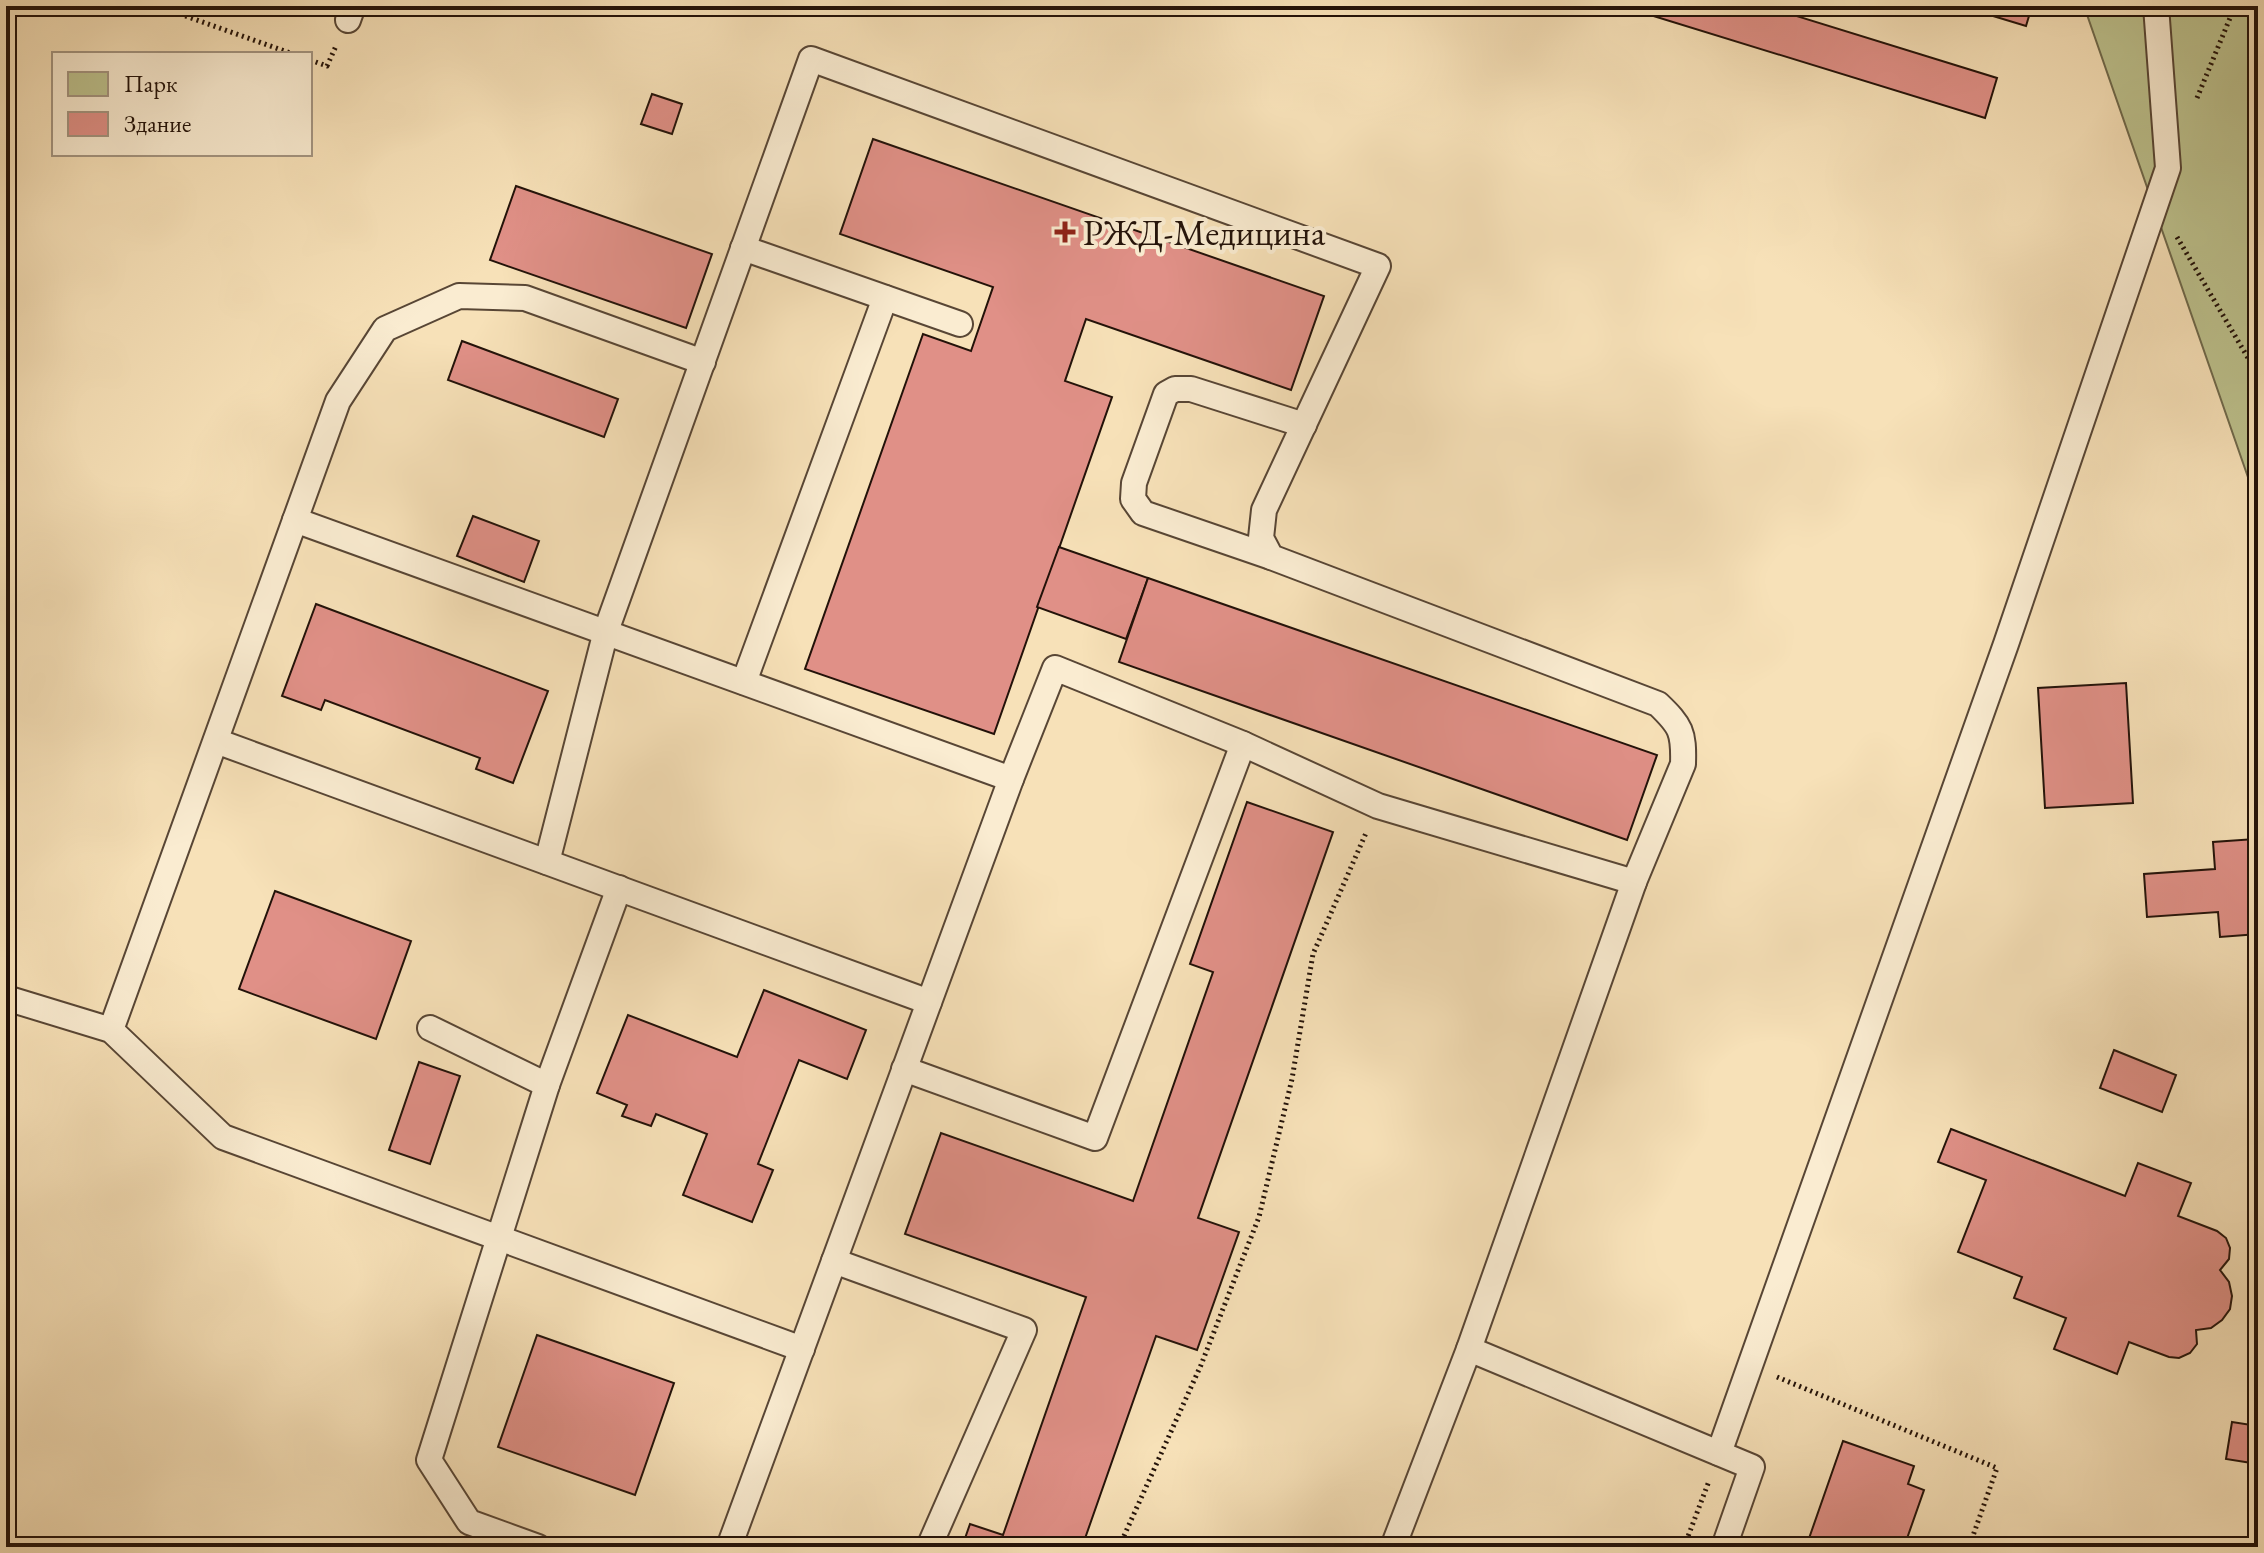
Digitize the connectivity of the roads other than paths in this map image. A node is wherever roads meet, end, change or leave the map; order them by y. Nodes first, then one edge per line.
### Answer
1 (2156, 6) edge
2 (743, 248) junction
3 (885, 298) junction
4 (960, 324) dead end
5 (703, 362) junction
6 (1304, 425) junction
7 (295, 520) junction
8 (1271, 557) junction
9 (606, 631) junction
10 (744, 682) junction
11 (216, 741) junction
12 (1243, 744) junction
13 (1011, 779) junction
14 (547, 862) junction
15 (1634, 882) junction
16 (619, 888) junction
17 (6, 998) edge
18 (929, 1002) junction
19 (430, 1028) dead end
20 (111, 1030) junction
21 (904, 1069) junction
22 (547, 1085) junction
23 (498, 1238) junction
24 (834, 1261) junction
25 (802, 1349) junction
26 (1469, 1349) junction
27 (1719, 1453) junction
28 (538, 1547) edge
29 (729, 1547) edge
30 (929, 1547) edge
31 (1393, 1547) edge
32 (1724, 1547) edge

1 - 27 lane
2 - 3 lane
2 - 5 lane
2 - 6 lane
3 - 4 lane
3 - 10 lane
5 - 7 lane
5 - 9 lane
6 - 8 lane
6 - 8 lane
7 - 9 lane
7 - 11 lane
8 - 15 lane
9 - 10 lane
9 - 14 lane
10 - 13 lane
11 - 14 lane
11 - 20 lane
12 - 13 lane
12 - 15 lane
12 - 21 lane
13 - 18 lane
14 - 16 lane
15 - 26 lane
16 - 18 lane
16 - 22 lane
17 - 20 lane
18 - 21 lane
19 - 22 lane
20 - 23 lane
21 - 24 lane
22 - 23 lane
23 - 25 lane
23 - 28 lane
24 - 25 lane
24 - 30 lane
25 - 29 lane
26 - 27 lane
26 - 31 lane
27 - 32 lane

